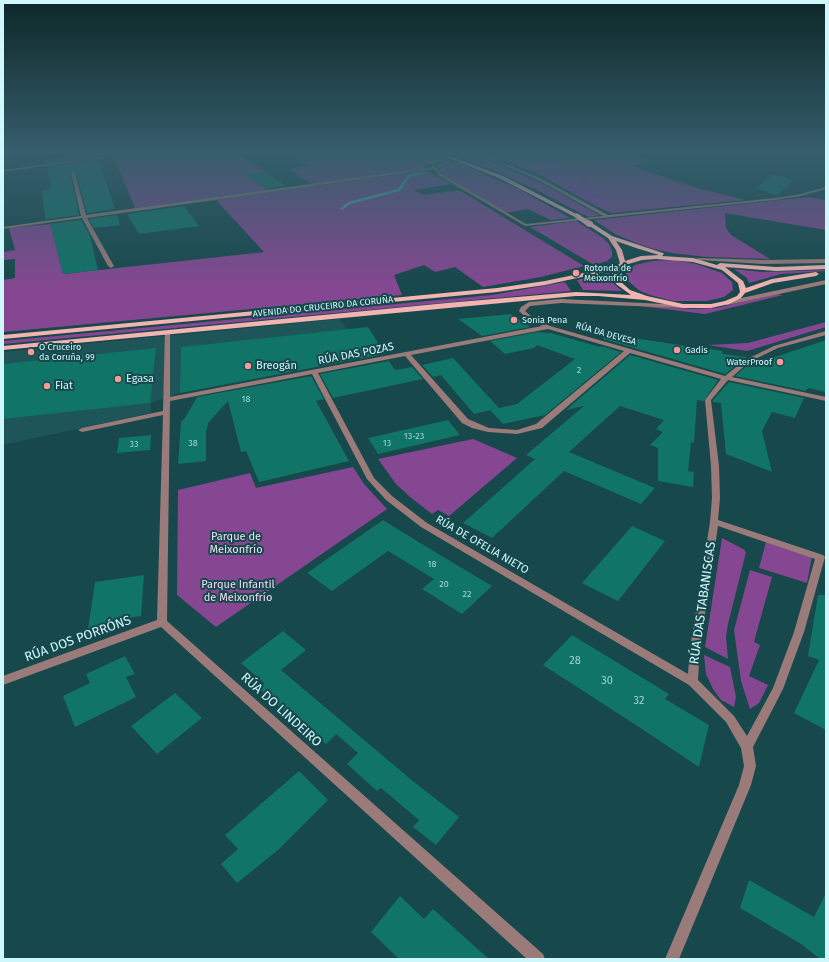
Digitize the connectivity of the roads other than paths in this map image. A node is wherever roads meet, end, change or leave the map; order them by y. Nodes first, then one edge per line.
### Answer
1 (79, 199) edge
2 (214, 199) edge
3 (480, 199) edge
4 (544, 199) edge
5 (576, 199) edge
6 (776, 199) edge
7 (607, 216) junction
8 (84, 217) junction
9 (3, 228) edge
10 (610, 237) junction
11 (673, 257) junction
12 (693, 260) junction
13 (826, 261) edge
14 (712, 264) junction
15 (621, 265) junction
16 (111, 266) dead end
17 (826, 267) edge
18 (826, 274) edge
19 (826, 282) edge
20 (743, 292) junction
21 (645, 298) junction
22 (727, 303) junction
23 (683, 306) junction
24 (548, 327) junction
25 (167, 332) junction
26 (826, 333) edge
27 (3, 337) edge
28 (3, 348) edge
29 (629, 350) junction
30 (407, 354) junction
31 (314, 372) junction
32 (726, 379) junction
33 (826, 399) edge
34 (167, 400) junction
35 (166, 412) junction
36 (82, 430) dead end
37 (714, 522) junction
38 (162, 622) junction
39 (3, 681) edge
40 (693, 682) junction
41 (747, 747) junction
42 (538, 959) edge
43 (672, 959) edge

1 - 8 street
2 - 8 street
3 - 7 street
4 - 10 main road, bridge
5 - 7 street
6 - 7 street
8 - 9 street
8 - 16 street
10 - 11 main road
10 - 15 main road
11 - 12 main road
11 - 15 main road, AVENIDA DO CRUCEIRO DA CORUÑA
12 - 13 street
12 - 14 main road
14 - 17 main road
14 - 20 main road
15 - 21 main road
15 - 27 main road, AVENIDA DO CRUCEIRO DA CORUÑA
18 - 20 main road
19 - 22 street
20 - 22 main road
21 - 23 main road
21 - 25 main road, AVENIDA DO CRUCEIRO DA CORUÑA
22 - 23 main road
23 - 24 street, RÚA DA DEVESA
24 - 29 street, RÚA DA DEVESA
24 - 30 street, RÚA DAS POZAS
25 - 28 main road, AVENIDA DO CRUCEIRO DA CORUÑA
25 - 34 street
26 - 32 street, RÚA DAS TABANISCAS
29 - 30 street
29 - 32 street, RÚA DA DEVESA
30 - 31 street, RÚA DAS POZAS
31 - 34 street, RÚA DAS POZAS
31 - 40 street, RÚA DE OFELIA NIETO
32 - 33 street, RÚA DA DEVESA
32 - 37 street, RÚA DAS TABANISCAS
34 - 35 street
35 - 36 street
35 - 38 street
37 - 40 street, RÚA DAS TABANISCAS
37 - 41 street
38 - 39 street, RÚA DOS PORRÓNS
38 - 42 street, RÚA DO LINDEIRO
40 - 41 street
41 - 43 street

